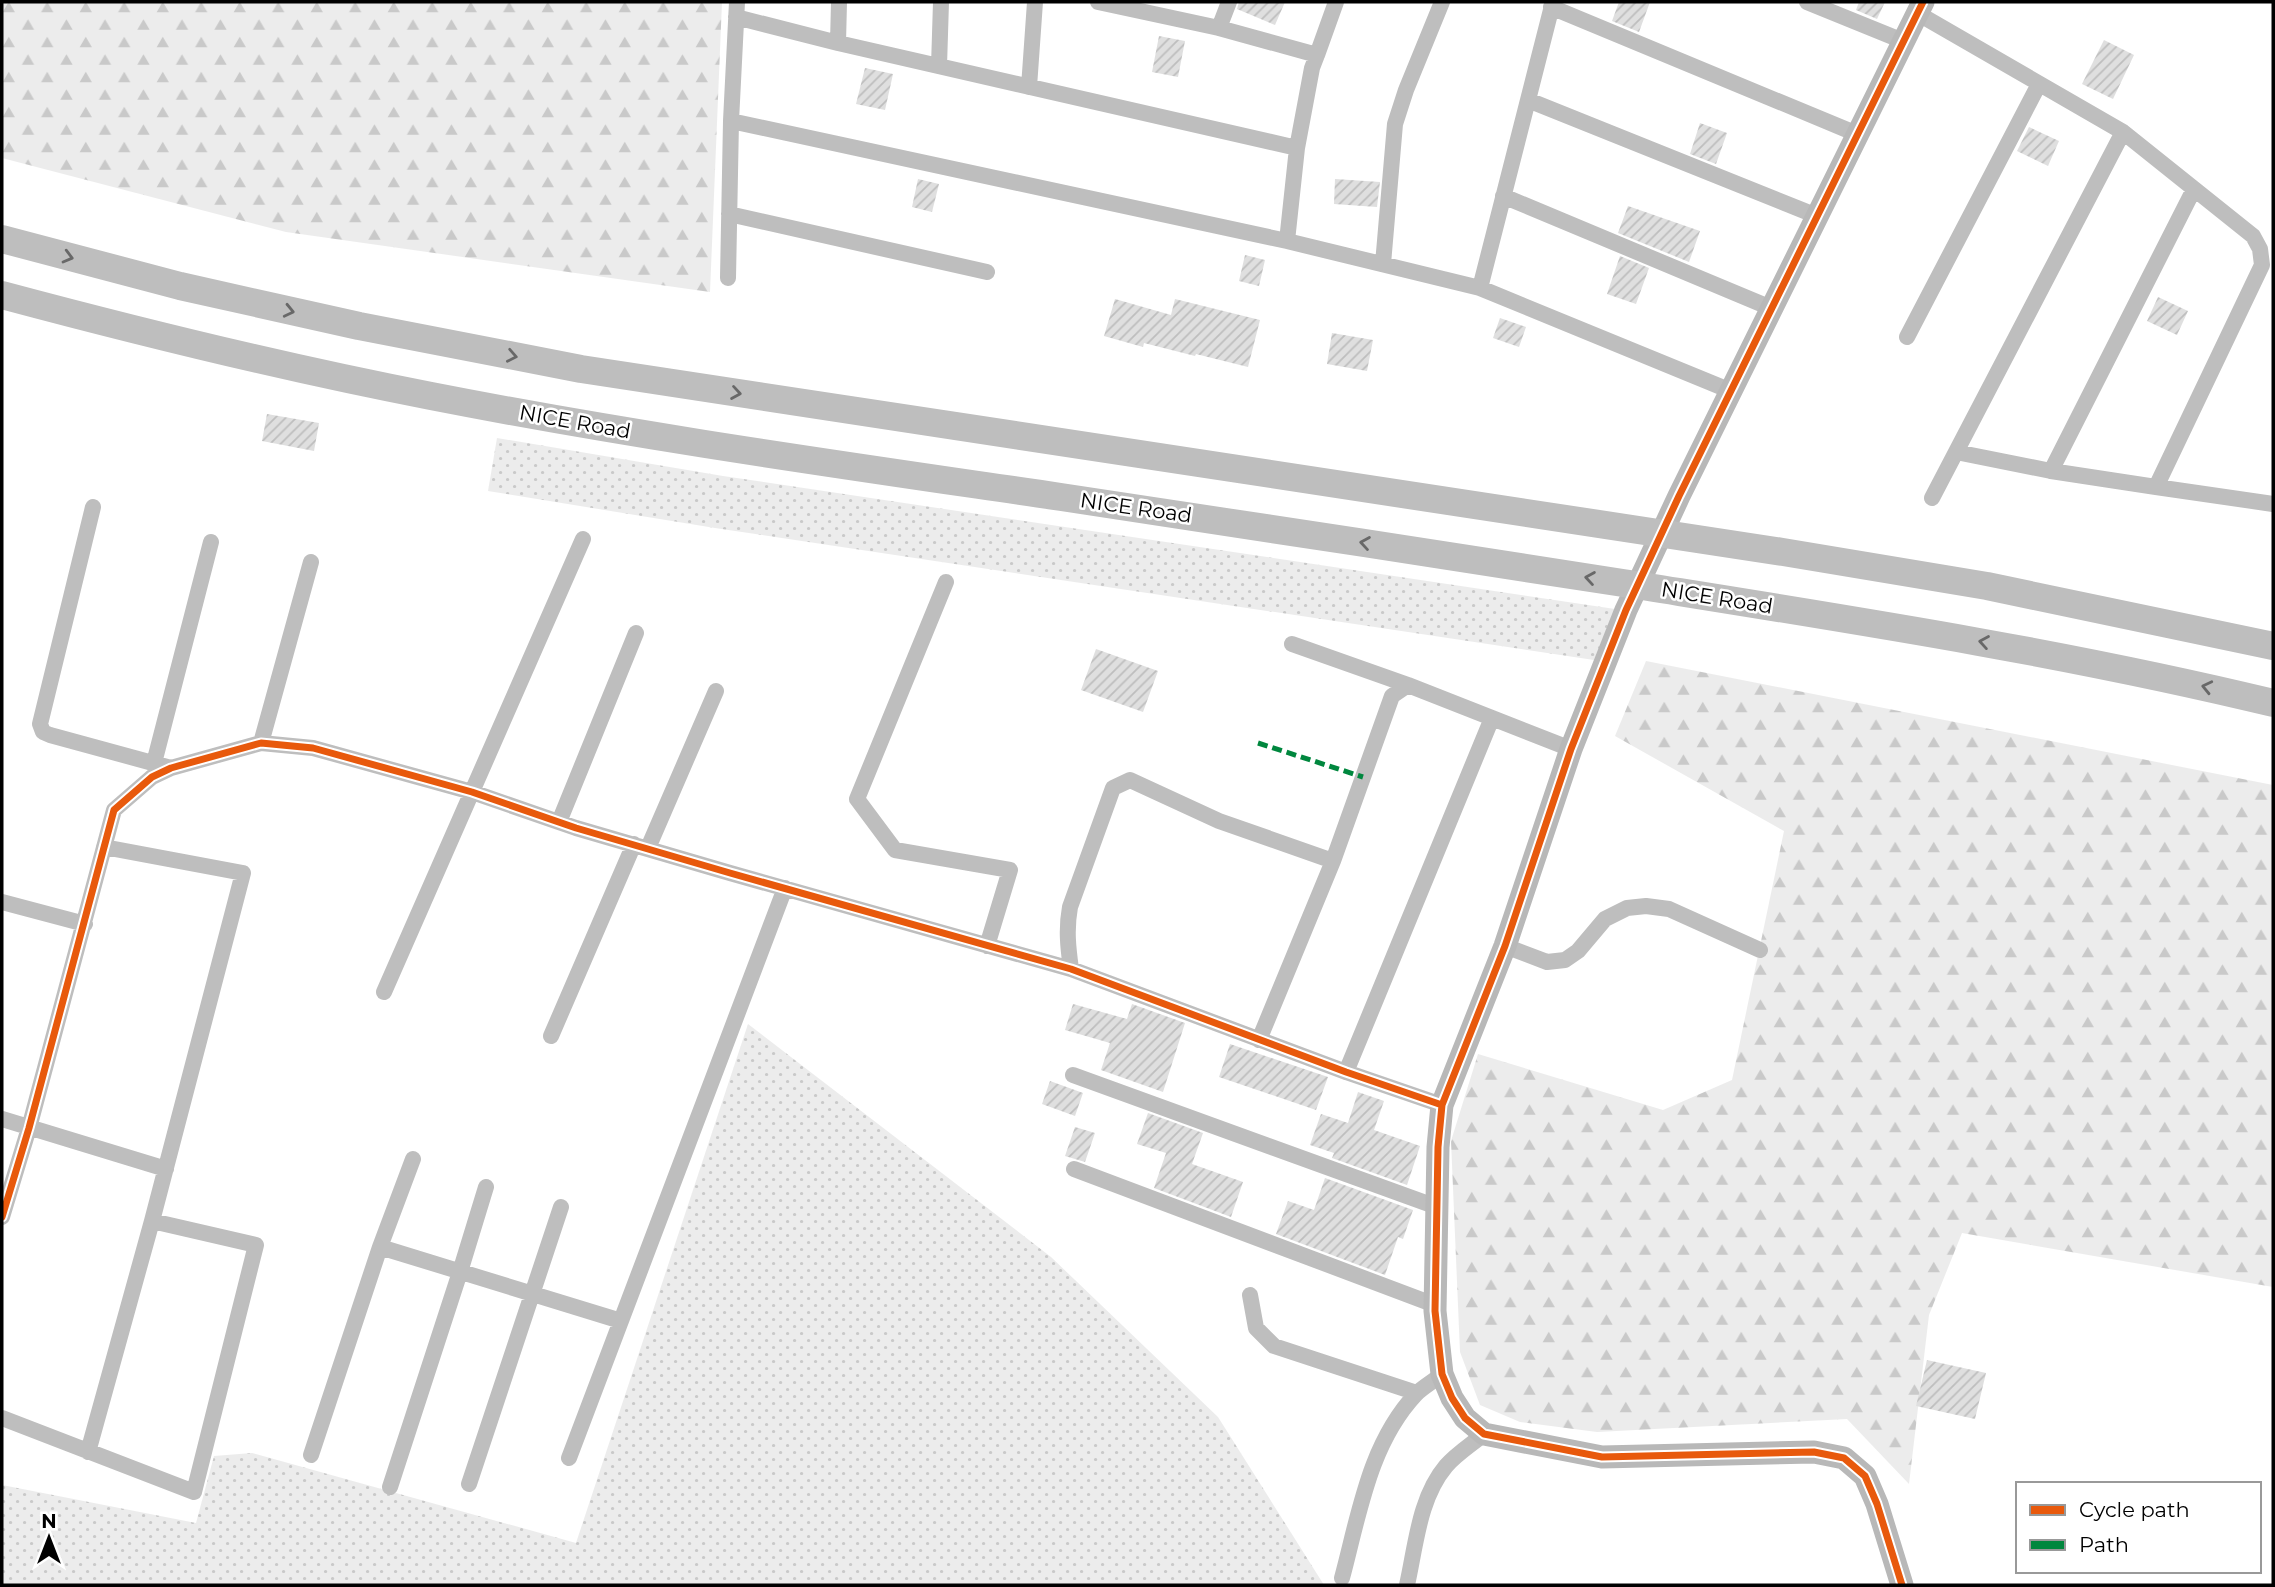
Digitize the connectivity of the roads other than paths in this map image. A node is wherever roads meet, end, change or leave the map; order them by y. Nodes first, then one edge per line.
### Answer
1 (839, 2) edge
2 (942, 2) edge
3 (1035, 2) edge
4 (1098, 2) edge
5 (1229, 2) edge
6 (1336, 2) edge
7 (1442, 2) edge
8 (1807, 2) edge
9 (1131, 5) edge
10 (1552, 5) edge
11 (1920, 8) edge
12 (736, 9) edge
13 (1219, 28) junction
14 (1903, 41) junction
15 (838, 43) junction
16 (1317, 55) junction
17 (939, 66) junction
18 (2039, 84) junction
19 (1029, 87) junction
20 (1528, 100) junction
21 (731, 121) junction
22 (2123, 132) junction
23 (1857, 134) junction
24 (1297, 148) junction
25 (2194, 189) junction
26 (1503, 196) junction
27 (729, 214) junction
28 (1817, 216) junction
29 (2, 239) edge
30 (1287, 241) junction
31 (1382, 264) junction
32 (986, 272) dead end
33 (728, 278) dead end
34 (1480, 288) junction
35 (2, 295) edge
36 (1772, 308) junction
37 (1907, 337) dead end
38 (1731, 391) junction
39 (1956, 452) junction
40 (2051, 471) junction
41 (2156, 487) junction
42 (1932, 498) dead end
43 (2273, 504) edge
44 (93, 507) dead end
45 (583, 539) dead end
46 (211, 542) dead end
47 (311, 562) dead end
48 (946, 582) dead end
49 (636, 632) dead end
50 (1292, 644) dead end
51 (2273, 646) edge
52 (1408, 685) junction
53 (716, 691) dead end
54 (2273, 703) edge
55 (1492, 718) junction
56 (261, 743) junction
57 (1571, 749) junction
58 (154, 764) junction
59 (171, 768) junction
60 (472, 792) junction
61 (559, 822) junction
62 (104, 846) junction
63 (641, 846) junction
64 (1333, 862) junction
65 (785, 888) junction
66 (2, 902) edge
67 (85, 924) junction
68 (986, 946) junction
69 (1505, 946) junction
70 (1760, 950) dead end
71 (1071, 969) junction
72 (384, 992) dead end
73 (551, 1036) dead end
74 (1259, 1040) junction
75 (1346, 1072) junction
76 (1073, 1076) dead end
77 (1442, 1105) junction
78 (2, 1119) edge
79 (29, 1128) junction
80 (412, 1159) dead end
81 (166, 1169) junction
82 (1074, 1169) dead end
83 (486, 1186) dead end
84 (561, 1207) dead end
85 (1437, 1207) junction
86 (2, 1217) edge
87 (152, 1221) junction
88 (380, 1247) junction
89 (460, 1272) junction
90 (531, 1294) junction
91 (1250, 1295) dead end
92 (1435, 1306) junction
93 (621, 1321) junction
94 (1442, 1374) junction
95 (1417, 1393) junction
96 (2, 1418) edge
97 (1484, 1434) junction
98 (89, 1452) junction
99 (311, 1455) dead end
100 (569, 1458) dead end
101 (469, 1484) dead end
102 (390, 1487) dead end
103 (1342, 1578) dead end
104 (1407, 1585) edge
105 (1902, 1585) edge

1 - 15 street
2 - 17 street
3 - 19 street
4 - 9 street
5 - 13 street
6 - 16 street
7 - 31 street
8 - 14 street
9 - 13 street
10 - 20 street
10 - 23 street
11 - 14 street
11 - 18 street
12 - 15 street
12 - 21 street
13 - 16 street
14 - 23 street
15 - 17 street
16 - 24 street
17 - 19 street
18 - 22 street
18 - 37 street
19 - 24 street
20 - 26 street
20 - 28 street
21 - 27 street
21 - 30 street
22 - 25 street
22 - 39 street
23 - 28 street
24 - 30 street
25 - 40 street
25 - 41 street
26 - 34 street
26 - 36 street
27 - 32 street
27 - 33 street
28 - 36 street
29 -> 51 highway
30 - 31 street
31 - 34 street
34 - 38 street
54 -> 35 highway, NICE Road
36 - 38 street
38 - 57 street
39 - 40 street
39 - 42 street
40 - 41 street
41 - 43 street
44 - 58 street
45 - 60 street
46 - 58 street
47 - 56 street
48 - 68 street
49 - 61 street
50 - 52 street
52 - 55 street
52 - 64 street
53 - 63 street
55 - 57 street
55 - 75 street
56 - 59 street
56 - 60 street
57 - 69 street
58 - 59 street
59 - 62 street
60 - 61 street
60 - 72 street
61 - 63 street
62 - 67 street
62 - 81 street
63 - 65 street
63 - 73 street
64 - 71 street
64 - 74 street
65 - 68 street
65 - 93 street
66 - 67 street
67 - 79 street
68 - 71 street
69 - 70 street
69 - 77 street
71 - 74 street
74 - 75 street
75 - 77 street
76 - 85 street
77 - 85 street
78 - 79 street
79 - 81 street
79 - 86 street
80 - 88 street
81 - 87 street
82 - 92 street
83 - 89 street
84 - 90 street
85 - 92 street
87 - 98 street
87 - 98 street
88 - 89 street
88 - 99 street
89 - 90 street
89 - 102 street
90 - 93 street
90 - 101 street
91 - 95 street
92 - 94 street
93 - 100 street
94 - 95 street
94 - 97 street
95 - 103 street
96 - 98 street
97 - 104 street
97 - 105 street

